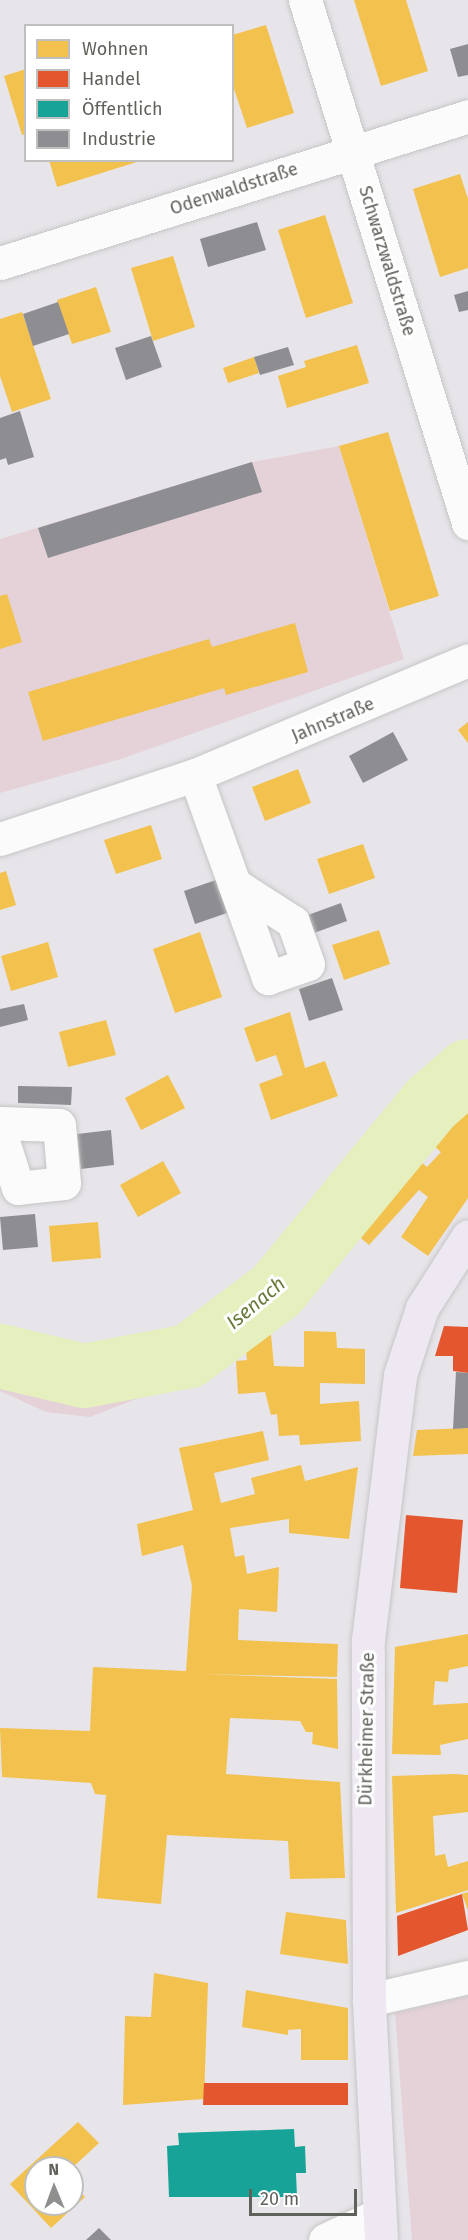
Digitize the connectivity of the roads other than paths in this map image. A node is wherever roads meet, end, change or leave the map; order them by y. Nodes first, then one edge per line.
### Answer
1 (305, 0) edge
2 (468, 116) edge
3 (353, 152) junction
4 (0, 263) edge
5 (468, 523) edge
6 (468, 660) edge
7 (195, 775) junction
8 (0, 839) edge
9 (234, 884) dead end
10 (0, 1124) edge
11 (0, 1132) edge
12 (468, 1236) edge
13 (468, 1977) edge
14 (369, 2000) junction
15 (380, 2228) edge
16 (325, 2240) edge

1 - 3 street, Schwarzwaldstraße
2 - 3 street, Odenwaldstraße
3 - 4 street, Odenwaldstraße
3 - 5 street, Schwarzwaldstraße
6 - 7 street, Jahnstraße
7 - 8 street, Jahnstraße
7 - 9 street
10 - 11 street
12 - 14 main road, Dürkheimer Straße
13 - 14 street
14 - 15 main road, Dürkheimer Straße
15 - 16 street

